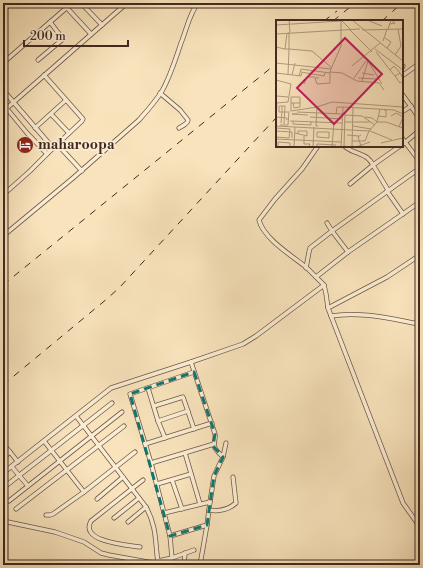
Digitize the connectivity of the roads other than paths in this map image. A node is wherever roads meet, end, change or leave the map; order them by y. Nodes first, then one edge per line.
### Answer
1 (72, 3) edge
2 (81, 3) edge
3 (127, 3) edge
4 (198, 3) edge
5 (9, 4) edge
6 (67, 8) junction
7 (3, 10) edge
8 (50, 22) junction
9 (102, 26) junction
10 (92, 34) junction
11 (38, 60) dead end
12 (3, 63) edge
13 (420, 63) edge
14 (44, 75) junction
15 (403, 75) edge
16 (3, 90) edge
17 (160, 93) junction
18 (403, 95) edge
19 (66, 100) junction
20 (13, 102) junction
21 (3, 104) edge
22 (411, 106) junction
23 (7, 108) junction
24 (403, 111) edge
25 (51, 114) junction
26 (420, 119) edge
27 (35, 128) junction
28 (179, 128) dead end
29 (420, 130) edge
30 (69, 133) junction
31 (403, 143) edge
32 (57, 144) junction
33 (403, 145) edge
34 (317, 147) edge
35 (346, 147) edge
36 (398, 147) edge
37 (52, 148) junction
38 (47, 154) junction
39 (420, 162) edge
40 (373, 165) junction
41 (420, 168) edge
42 (82, 171) junction
43 (350, 184) dead end
44 (387, 191) junction
45 (3, 195) edge
46 (420, 202) edge
47 (403, 214) junction
48 (326, 223) dead end
49 (332, 231) junction
50 (3, 236) edge
51 (348, 252) junction
52 (420, 255) edge
53 (306, 268) junction
54 (316, 277) junction
55 (324, 285) junction
56 (328, 308) junction
57 (331, 316) junction
58 (420, 324) edge
59 (191, 362) junction
60 (194, 372) junction
61 (148, 388) junction
62 (112, 402) dead end
63 (154, 406) junction
64 (188, 411) junction
65 (122, 412) dead end
66 (76, 416) junction
67 (158, 421) junction
68 (212, 423) junction
69 (84, 426) junction
70 (124, 426) dead end
71 (194, 429) junction
72 (92, 436) junction
73 (165, 438) junction
74 (44, 442) junction
75 (226, 443) dead end
76 (3, 444) edge
77 (145, 444) junction
78 (214, 444) junction
79 (99, 446) junction
80 (51, 451) junction
81 (10, 452) junction
82 (135, 452) dead end
83 (185, 452) junction
84 (223, 456) junction
85 (3, 458) edge
86 (60, 461) junction
87 (18, 462) junction
88 (151, 463) junction
89 (12, 467) junction
90 (116, 467) junction
91 (67, 470) junction
92 (3, 473) edge
93 (191, 474) junction
94 (19, 476) junction
95 (123, 477) junction
96 (233, 477) dead end
97 (143, 480) dead end
98 (172, 480) junction
99 (156, 484) junction
100 (28, 486) junction
101 (3, 488) edge
102 (132, 488) junction
103 (84, 492) junction
104 (139, 498) junction
105 (97, 499) dead end
106 (9, 501) dead end
107 (210, 502) junction
108 (200, 504) junction
109 (146, 507) junction
110 (16, 509) dead end
111 (182, 509) junction
112 (209, 510) junction
113 (164, 514) junction
114 (46, 515) dead end
115 (114, 518) dead end
116 (3, 521) edge
117 (128, 522) dead end
118 (207, 525) junction
119 (420, 527) edge
120 (170, 536) junction
121 (140, 547) dead end
122 (194, 550) dead end
123 (185, 553) junction
124 (172, 558) junction
125 (158, 562) junction
126 (169, 565) edge
127 (184, 565) edge
128 (200, 565) edge

1 - 6 street
2 - 9 street
3 - 9 street
4 - 17 street
5 - 7 street
6 - 8 street
6 - 10 street
8 - 11 street
8 - 12 street
9 - 10 street
10 - 14 street
13 - 15 street
14 - 19 street
14 - 20 street
16 - 20 street
17 - 28 street
17 - 42 street
18 - 22 street
19 - 25 street
19 - 30 street
20 - 23 street
20 - 27 street
21 - 23 street
22 - 24 street
22 - 26 street
23 - 38 street
25 - 27 street
25 - 30 street
27 - 37 street
29 - 31 street
30 - 32 street
32 - 37 street
32 - 42 street
33 - 39 street
34 - 53 street
35 - 40 street
36 - 40 street
37 - 38 street
38 - 45 street
40 - 43 street
40 - 44 street
41 - 44 street
42 - 50 street
44 - 47 street
44 - 49 street
46 - 47 street
47 - 51 street
48 - 49 street
49 - 51 street
49 - 53 street
51 - 54 street
52 - 56 street
53 - 54 street
54 - 55 street
55 - 56 street
55 - 59 street
56 - 57 street
57 - 58 street
57 - 119 street
59 - 60 street
59 - 66 street
60 - 61 street
60 - 68 street
61 - 63 street
61 - 77 street
62 - 69 street
63 - 64 street
63 - 67 street
64 - 67 street
64 - 71 street
65 - 72 street
66 - 69 street
66 - 74 street
67 - 73 street
68 - 71 street
68 - 78 street
69 - 72 street
69 - 80 street
70 - 79 street
71 - 73 street
72 - 79 street
72 - 86 street
73 - 77 street
74 - 80 street
74 - 87 street
75 - 84 street
76 - 81 street
77 - 88 street
78 - 83 street
78 - 84 street
79 - 90 street
79 - 91 street
80 - 86 street
80 - 94 street
81 - 85 street
81 - 87 street
82 - 90 street
83 - 88 street
83 - 93 street
84 - 107 street
86 - 91 street
86 - 100 street
87 - 89 street
88 - 99 street
89 - 92 street
89 - 94 street
90 - 95 street
90 - 103 street
91 - 103 street
91 - 110 street
93 - 98 street
93 - 108 street
94 - 100 street
94 - 101 street
95 - 102 street
95 - 105 street
96 - 112 street
97 - 102 street
98 - 99 street
98 - 111 street
99 - 113 street
100 - 106 street
102 - 104 street
102 - 121 street
103 - 114 street
104 - 109 street
104 - 115 street
107 - 108 street
107 - 112 street
108 - 111 street
109 - 117 street
109 - 125 street
111 - 113 street
112 - 118 street
113 - 120 street
116 - 125 street
118 - 120 street
118 - 128 street
120 - 124 street
122 - 123 street
123 - 124 street
123 - 127 street
124 - 125 street
125 - 126 street

